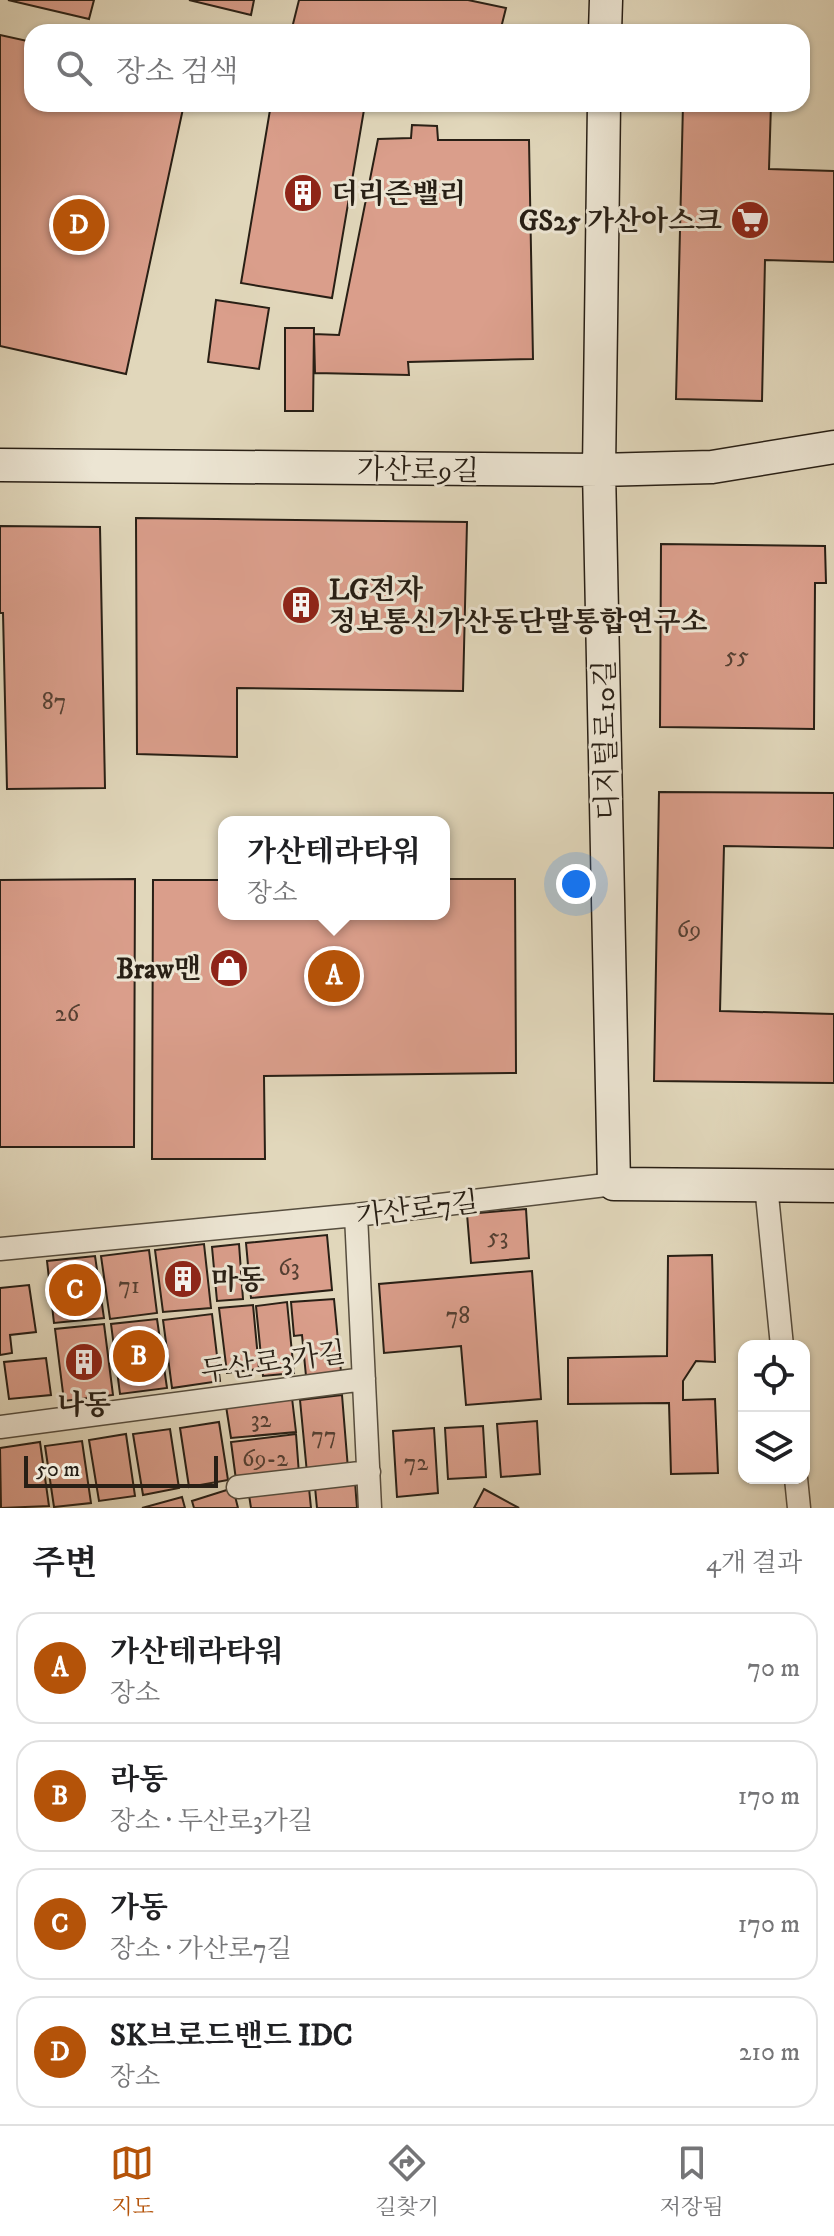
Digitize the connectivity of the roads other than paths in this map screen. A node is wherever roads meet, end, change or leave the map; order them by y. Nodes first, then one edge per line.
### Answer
1 (606, 0) edge
2 (605, 24) edge
3 (604, 112) edge
4 (834, 447) edge
5 (0, 465) edge
6 (599, 470) junction
7 (614, 1184) junction
8 (766, 1185) junction
9 (834, 1186) edge
10 (356, 1215) junction
11 (0, 1249) edge
12 (781, 1340) edge
13 (364, 1379) junction
14 (0, 1427) edge
15 (369, 1472) junction
16 (797, 1484) edge
17 (238, 1487) dead end
18 (370, 1508) edge
19 (799, 1508) edge

1 - 2 street
3 - 6 street, 디지털로10길
4 - 6 street, 가산로9길
5 - 6 street, 가산로9길
6 - 7 street, 디지털로10길
7 - 8 street, 가산로7길
7 - 10 street, 가산로7길
8 - 9 street, 가산로7길
8 - 12 street
10 - 11 street, 가산로7길
10 - 13 street
13 - 14 street, 두산로3가길
13 - 15 street
15 - 17 street
15 - 18 street
16 - 19 street

